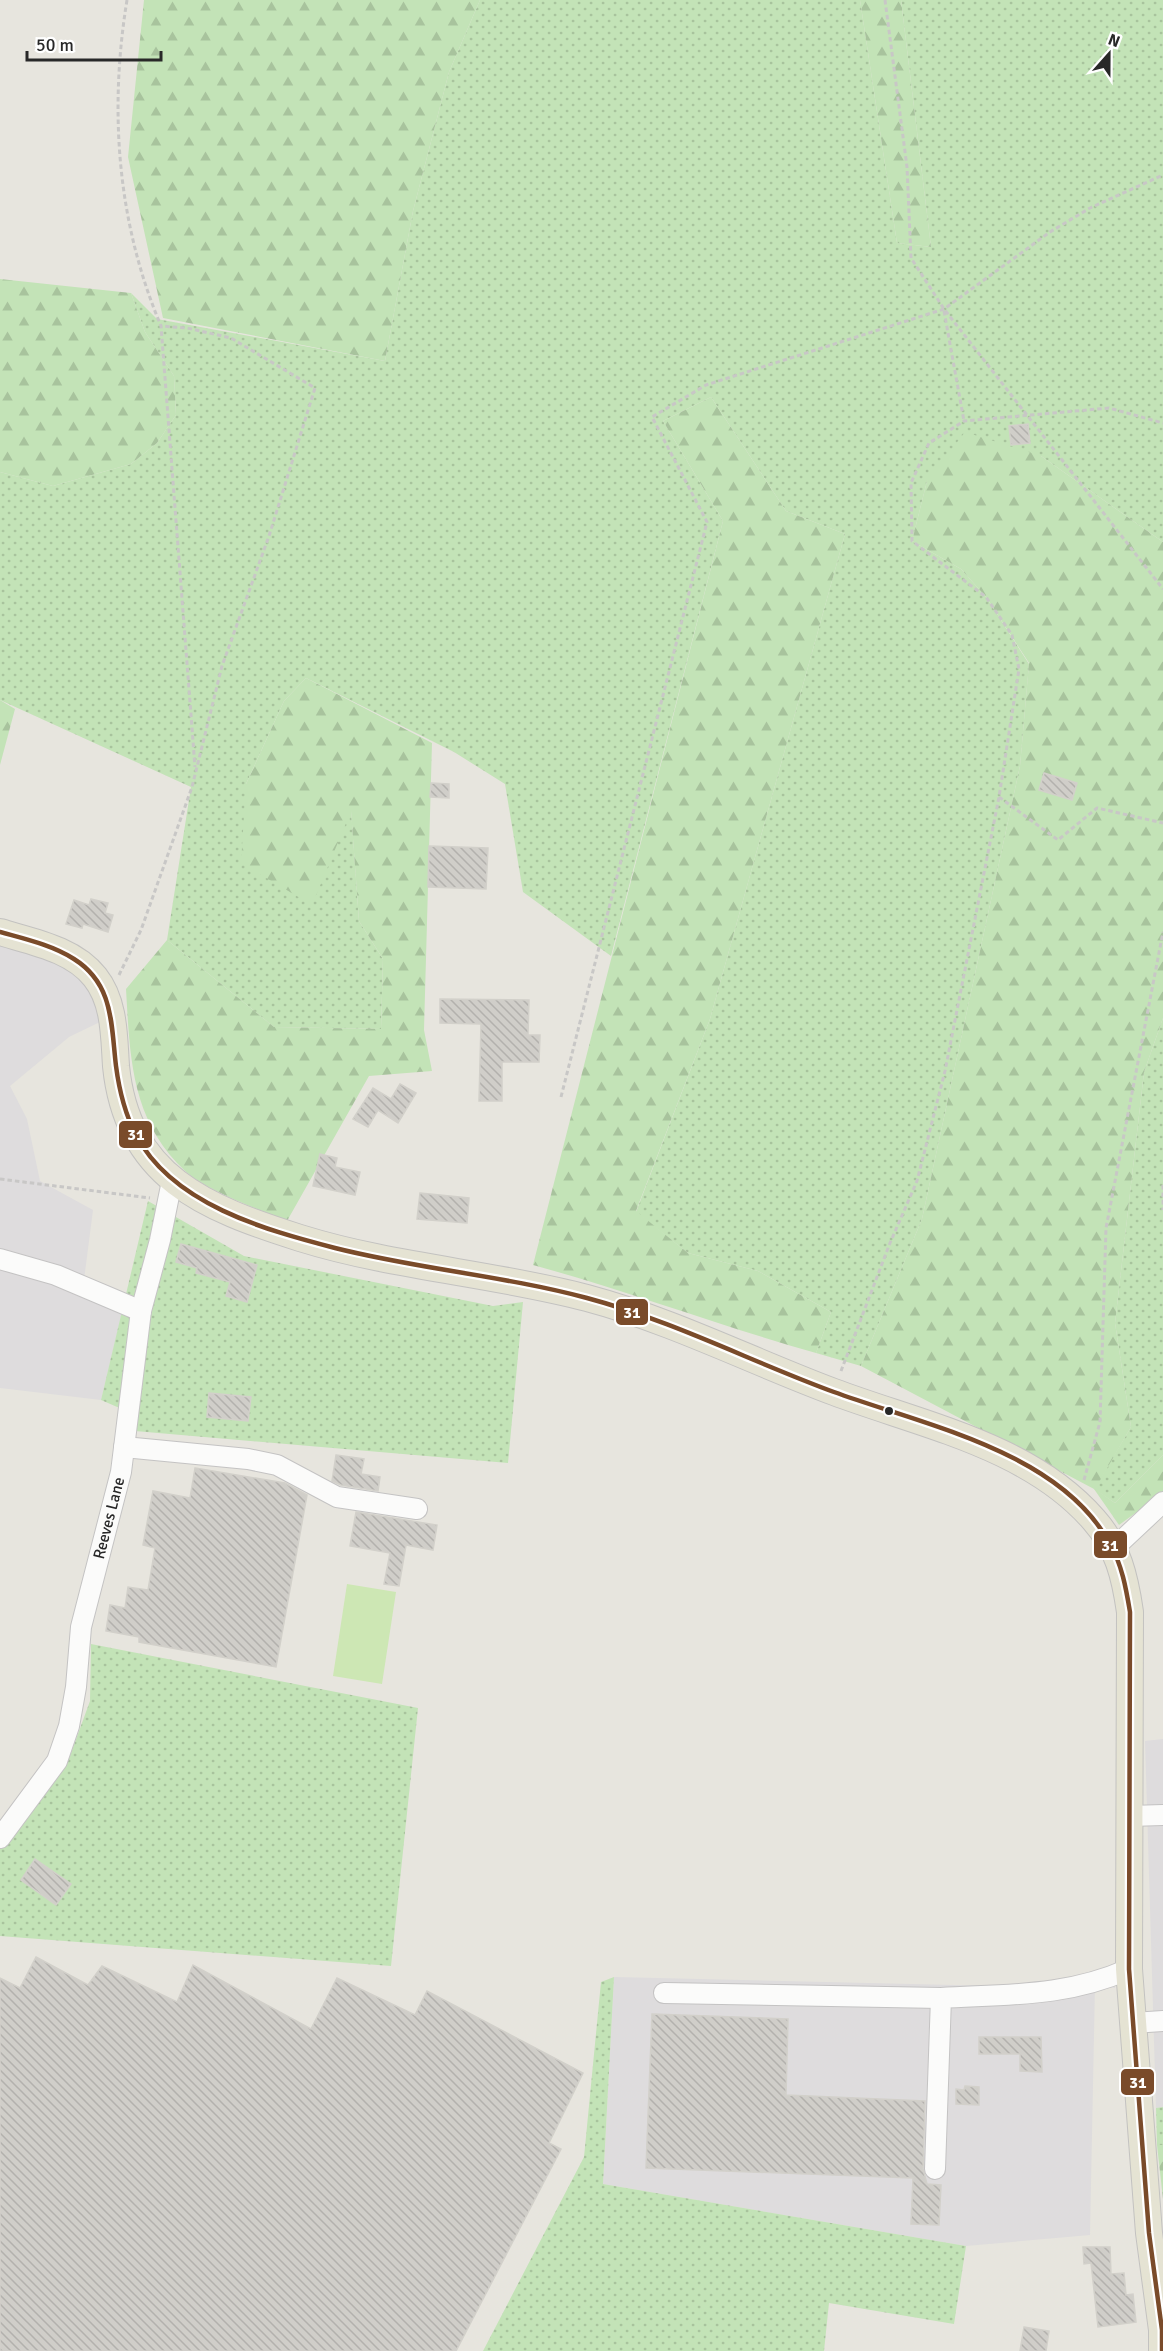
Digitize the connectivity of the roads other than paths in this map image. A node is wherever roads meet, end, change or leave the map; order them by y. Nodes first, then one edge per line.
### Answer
1 (0, 932) edge
2 (169, 1191) junction
3 (0, 1259) edge
4 (141, 1311) junction
5 (124, 1447) junction
6 (1163, 1502) edge
7 (417, 1509) dead end
8 (1114, 1548) junction
9 (1163, 1815) edge
10 (1130, 1816) junction
11 (0, 1838) edge
12 (1129, 1969) junction
13 (664, 1993) dead end
14 (941, 1998) junction
15 (1163, 2021) edge
16 (1132, 2023) junction
17 (934, 2169) dead end
18 (1162, 2351) edge

1 - 2 main road
2 - 4 street, Reeves Lane
2 - 8 main road
3 - 4 street
4 - 5 street, Reeves Lane
5 - 7 street
5 - 11 street, Reeves Lane
6 - 8 street
8 - 10 main road
9 - 10 street
10 - 12 main road
12 - 14 street
12 - 16 main road
13 - 14 street
14 - 17 street
15 - 16 street
16 - 18 main road

